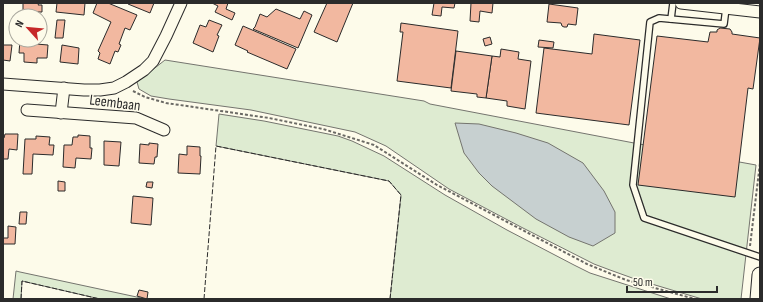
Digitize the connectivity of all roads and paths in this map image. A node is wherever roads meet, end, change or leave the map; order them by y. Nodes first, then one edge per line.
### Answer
1 (181, 3) edge
2 (673, 3) edge
3 (681, 3) edge
4 (726, 8) junction
5 (760, 12) edge
6 (671, 19) junction
7 (126, 82) junction
8 (3, 84) edge
9 (64, 88) junction
10 (27, 110) dead end
11 (61, 113) junction
12 (164, 130) dead end
13 (760, 164) edge
14 (749, 254) junction
15 (760, 258) edge
16 (760, 274) edge
17 (696, 299) edge
18 (758, 299) edge

1 - 7 street, Leembaan
2 - 6 lane
3 - 4 street
4 - 5 street
4 - 6 lane
6 - 14 lane
7 - 9 street, Leembaan
7 - 17 path
8 - 9 street, Leembaan
9 - 11 street
10 - 11 street, Leembaan
11 - 12 street, Leembaan
13 - 14 path
14 - 15 lane
16 - 18 main road

